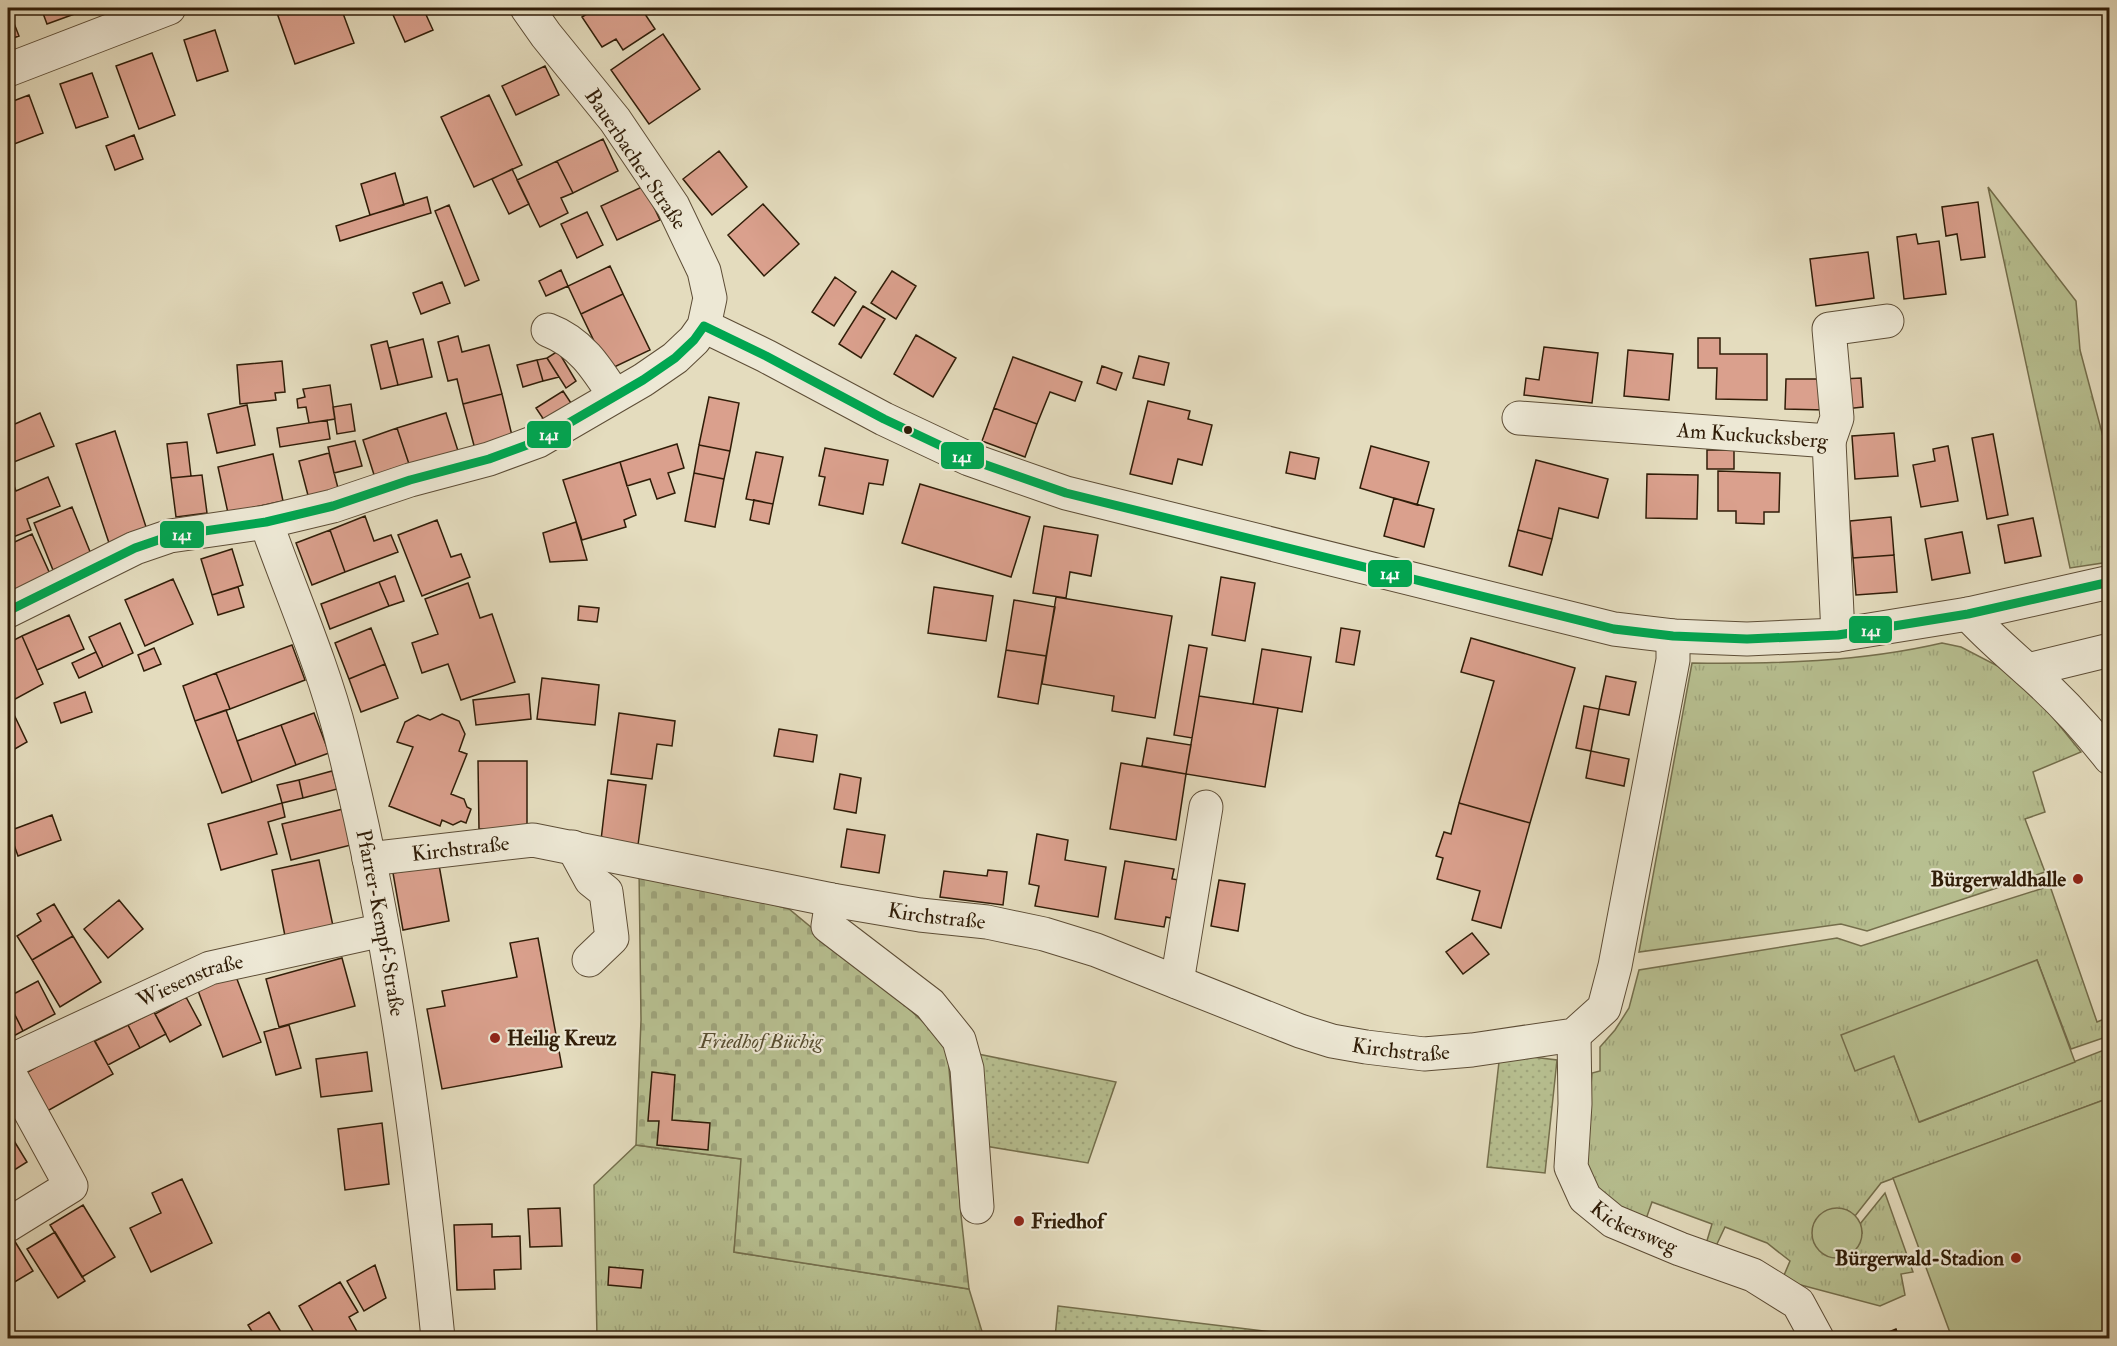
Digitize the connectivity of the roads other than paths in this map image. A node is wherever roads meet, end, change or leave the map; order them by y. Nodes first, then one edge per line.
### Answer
1 (169, 8) edge
2 (527, 8) edge
3 (8, 70) edge
4 (1887, 321) dead end
5 (704, 326) junction
6 (548, 330) dead end
7 (614, 395) junction
8 (1519, 418) dead end
9 (1829, 441) junction
10 (266, 522) junction
11 (2109, 582) edge
12 (8, 611) edge
13 (1968, 614) junction
14 (1838, 635) junction
15 (1673, 636) junction
16 (2109, 650) edge
17 (2028, 670) junction
18 (2109, 758) edge
19 (1206, 807) dead end
20 (573, 847) junction
21 (369, 859) junction
22 (832, 900) junction
23 (383, 930) junction
24 (589, 960) dead end
25 (1176, 982) junction
26 (1574, 1035) junction
27 (8, 1062) edge
28 (8, 1071) edge
29 (977, 1207) dead end
30 (8, 1225) edge
31 (438, 1338) edge
32 (1816, 1338) edge

1 - 3 street
2 - 5 street, Bauerbacher Straße
4 - 9 street
5 - 7 street
5 - 15 street
6 - 7 street
7 - 10 street
8 - 9 street, Am Kuckucksberg
9 - 14 street, Am Kuckucksberg
10 - 12 street
10 - 21 street, Pfarrer-Kempf-Straße
11 - 13 street
13 - 14 street
13 - 17 street
14 - 15 street
15 - 26 street
16 - 17 street
17 - 18 street
19 - 25 street
20 - 21 street, Kirchstraße
20 - 22 street, Kirchstraße
20 - 24 street
21 - 23 street, Pfarrer-Kempf-Straße
22 - 25 street, Kirchstraße
22 - 29 street
23 - 27 street, Wiesenstraße
23 - 31 street, Pfarrer-Kempf-Straße
25 - 26 street, Kirchstraße
26 - 32 street, Kickersweg
28 - 30 street

